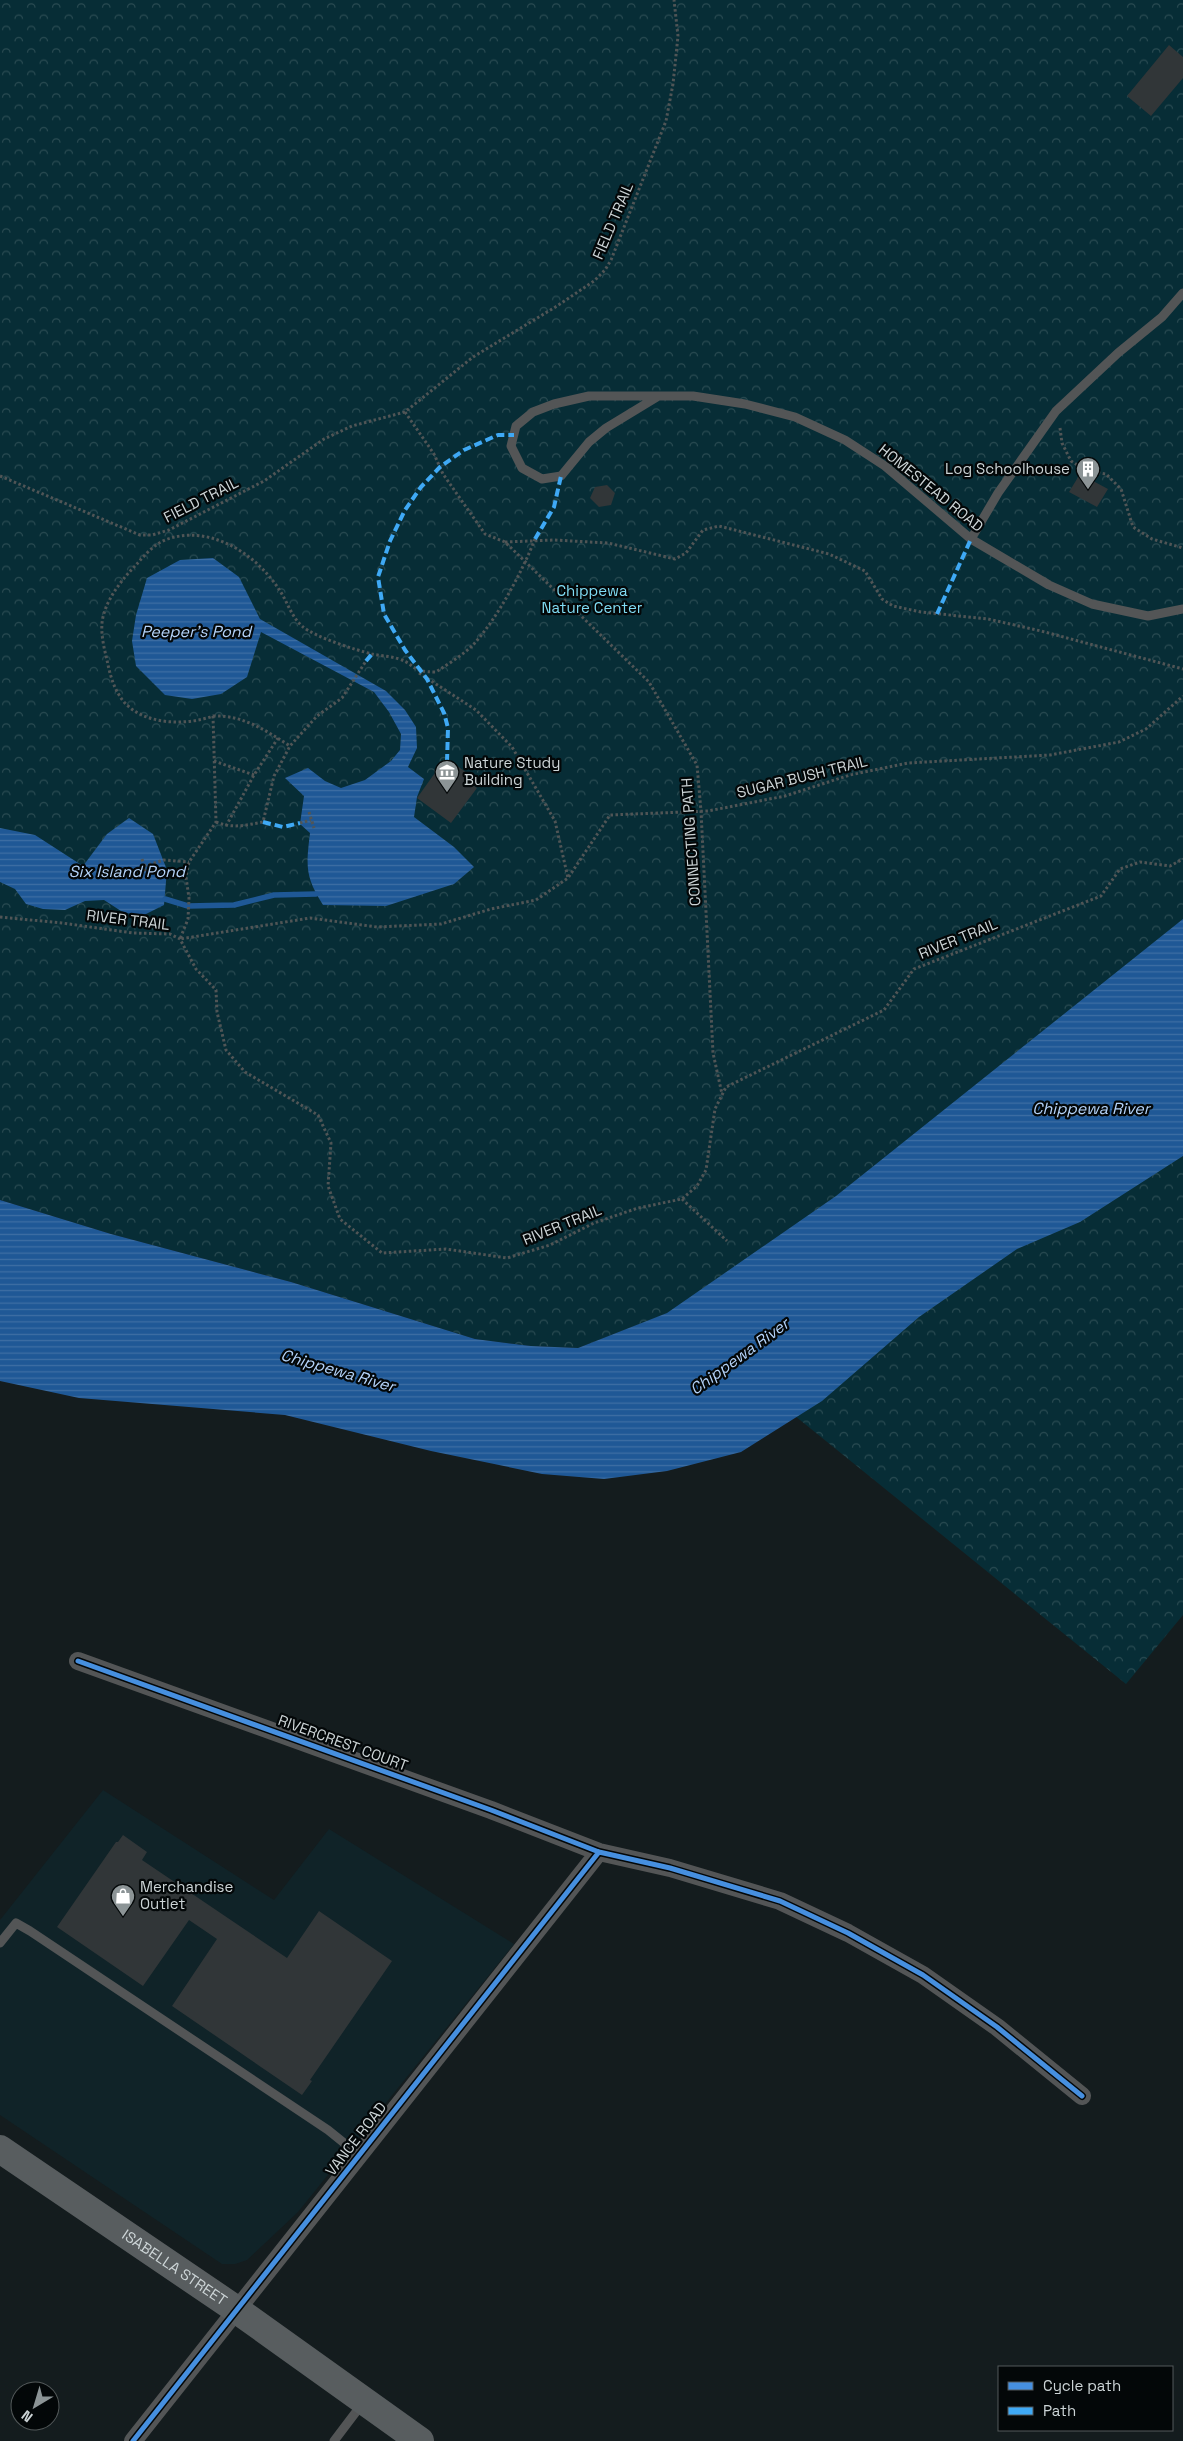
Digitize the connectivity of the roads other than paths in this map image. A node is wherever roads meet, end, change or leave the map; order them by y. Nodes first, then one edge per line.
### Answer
1 (1183, 293) edge
2 (656, 397) junction
3 (971, 539) junction
4 (1183, 609) edge
5 (78, 1660) dead end
6 (599, 1852) junction
7 (0, 1943) edge
8 (1082, 2096) dead end
9 (0, 2149) edge
10 (359, 2155) junction
11 (237, 2310) junction
12 (365, 2401) junction
13 (133, 2441) edge
14 (334, 2441) edge
15 (420, 2441) edge

1 - 3 lane
2 - 2 lane, HOMESTEAD ROAD
2 - 3 lane, HOMESTEAD ROAD
3 - 4 lane, HOMESTEAD ROAD
5 - 6 street, RIVERCREST COURT
6 - 8 street, RIVERCREST COURT
6 - 10 street, VANCE ROAD
7 - 10 lane
9 - 11 highway, ISABELLA STREET
10 - 11 street, VANCE ROAD
11 - 12 highway, ISABELLA STREET
11 - 13 street, VANCE ROAD
12 - 14 lane
12 - 15 highway, ISABELLA STREET

